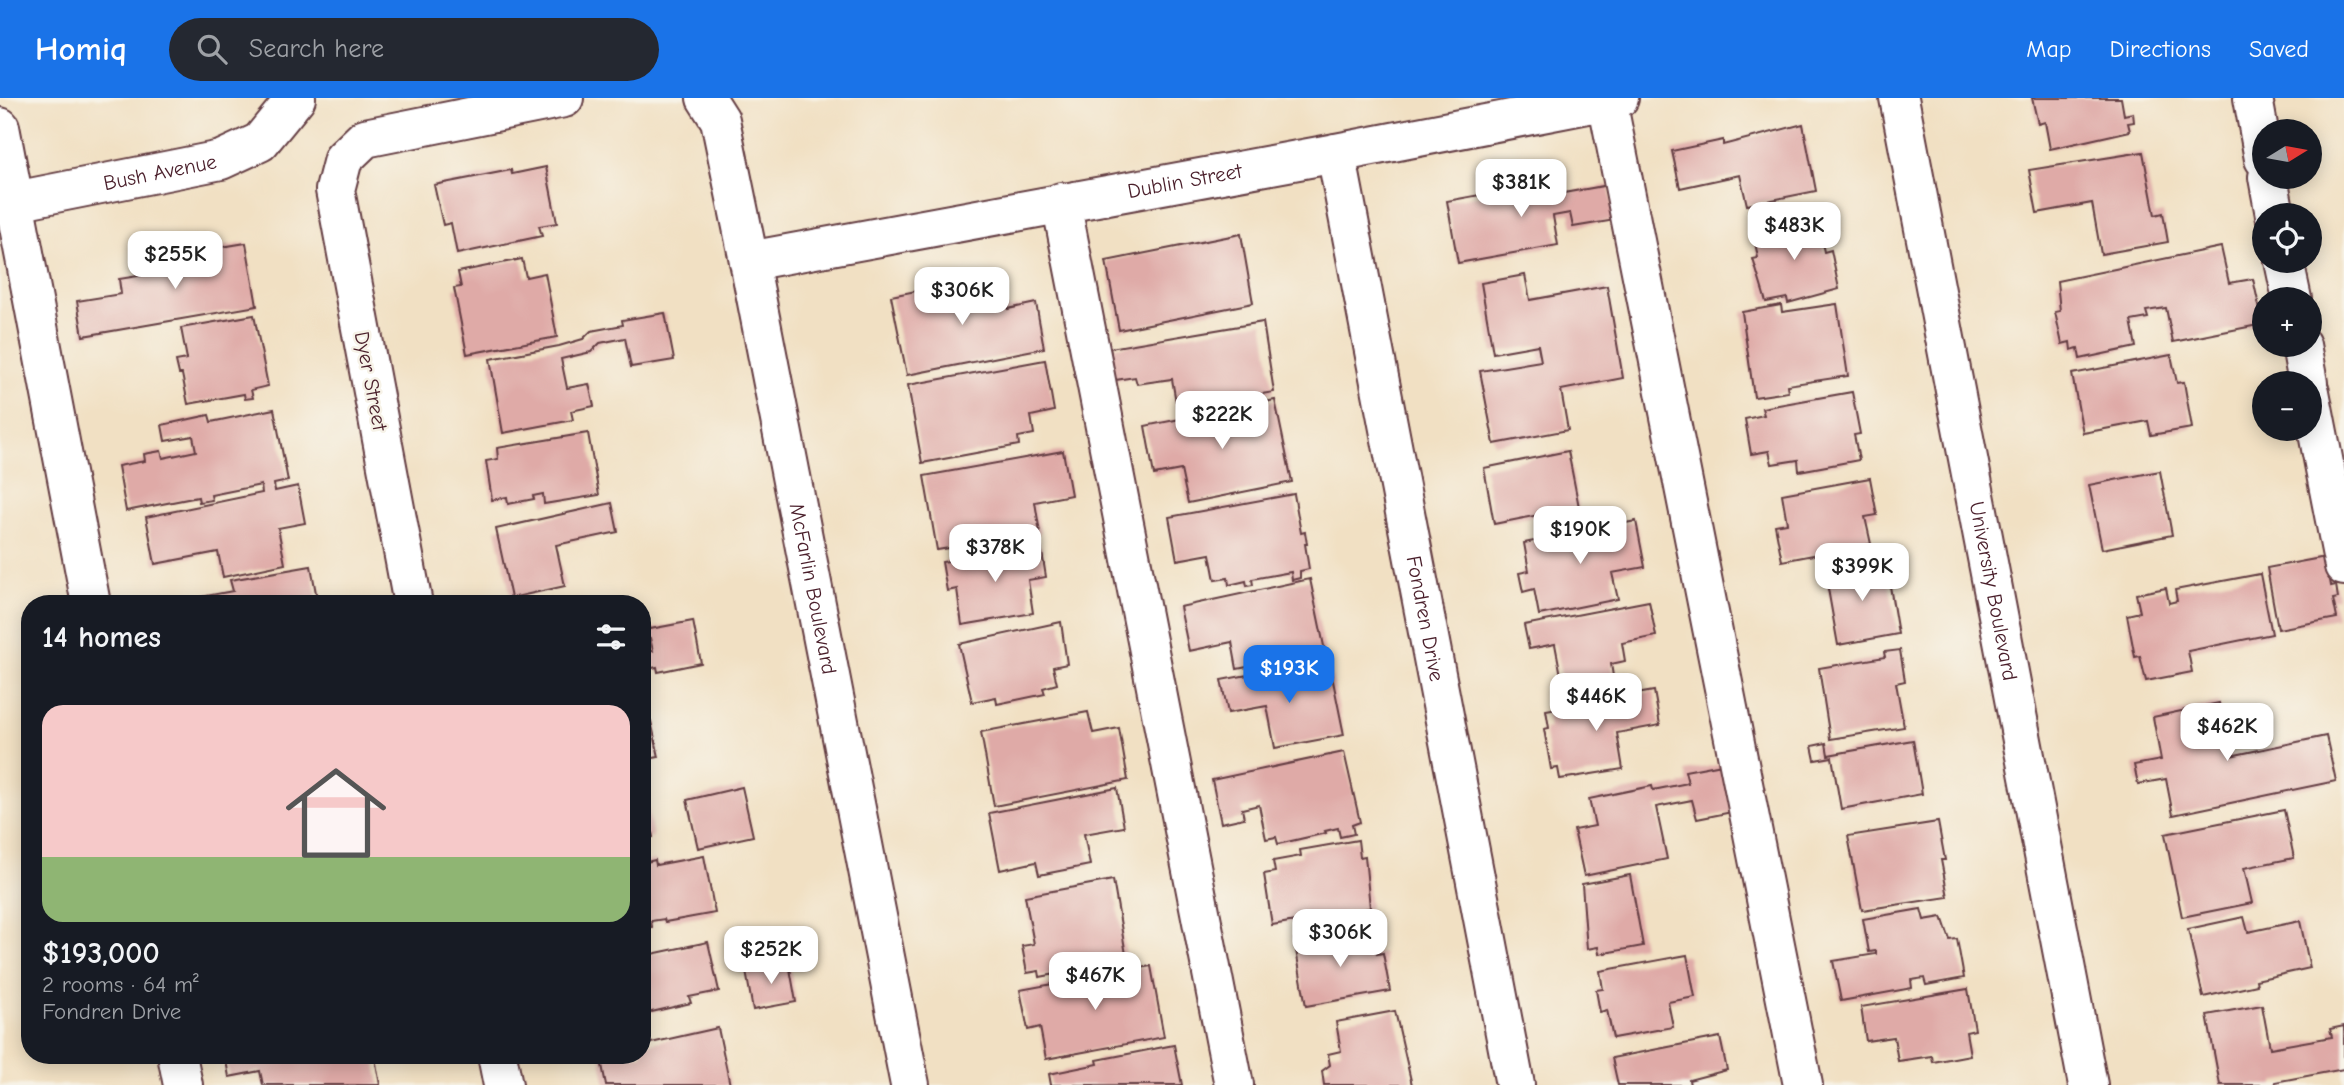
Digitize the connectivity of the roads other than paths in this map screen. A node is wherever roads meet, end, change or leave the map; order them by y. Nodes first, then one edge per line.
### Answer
1 (296, 98) edge
2 (564, 98) edge
3 (706, 98) edge
4 (1899, 98) edge
5 (2253, 98) edge
6 (1613, 99) edge
7 (2257, 119) edge
8 (0, 127) edge
9 (1336, 153) junction
10 (7, 202) edge
11 (1061, 202) junction
12 (749, 261) junction
13 (2320, 441) edge
14 (2344, 566) edge
15 (88, 595) edge
16 (411, 595) edge
17 (179, 1064) edge
18 (499, 1064) edge
19 (183, 1085) edge
20 (503, 1085) edge
21 (910, 1085) edge
22 (1234, 1085) edge
23 (1515, 1085) edge
24 (1803, 1085) edge
25 (2088, 1085) edge

1 - 10 street, Bush Avenue
2 - 16 street, Dyer Street
3 - 12 street, McFarlin Boulevard
4 - 25 street, University Boulevard
5 - 7 street
6 - 9 street, Dublin Street
6 - 24 street
8 - 10 street
9 - 11 street, Dublin Street
9 - 23 street, Fondren Drive
10 - 15 street
11 - 12 street, Dublin Street
11 - 22 street
12 - 21 street, McFarlin Boulevard
13 - 14 street
17 - 19 street
18 - 20 street

